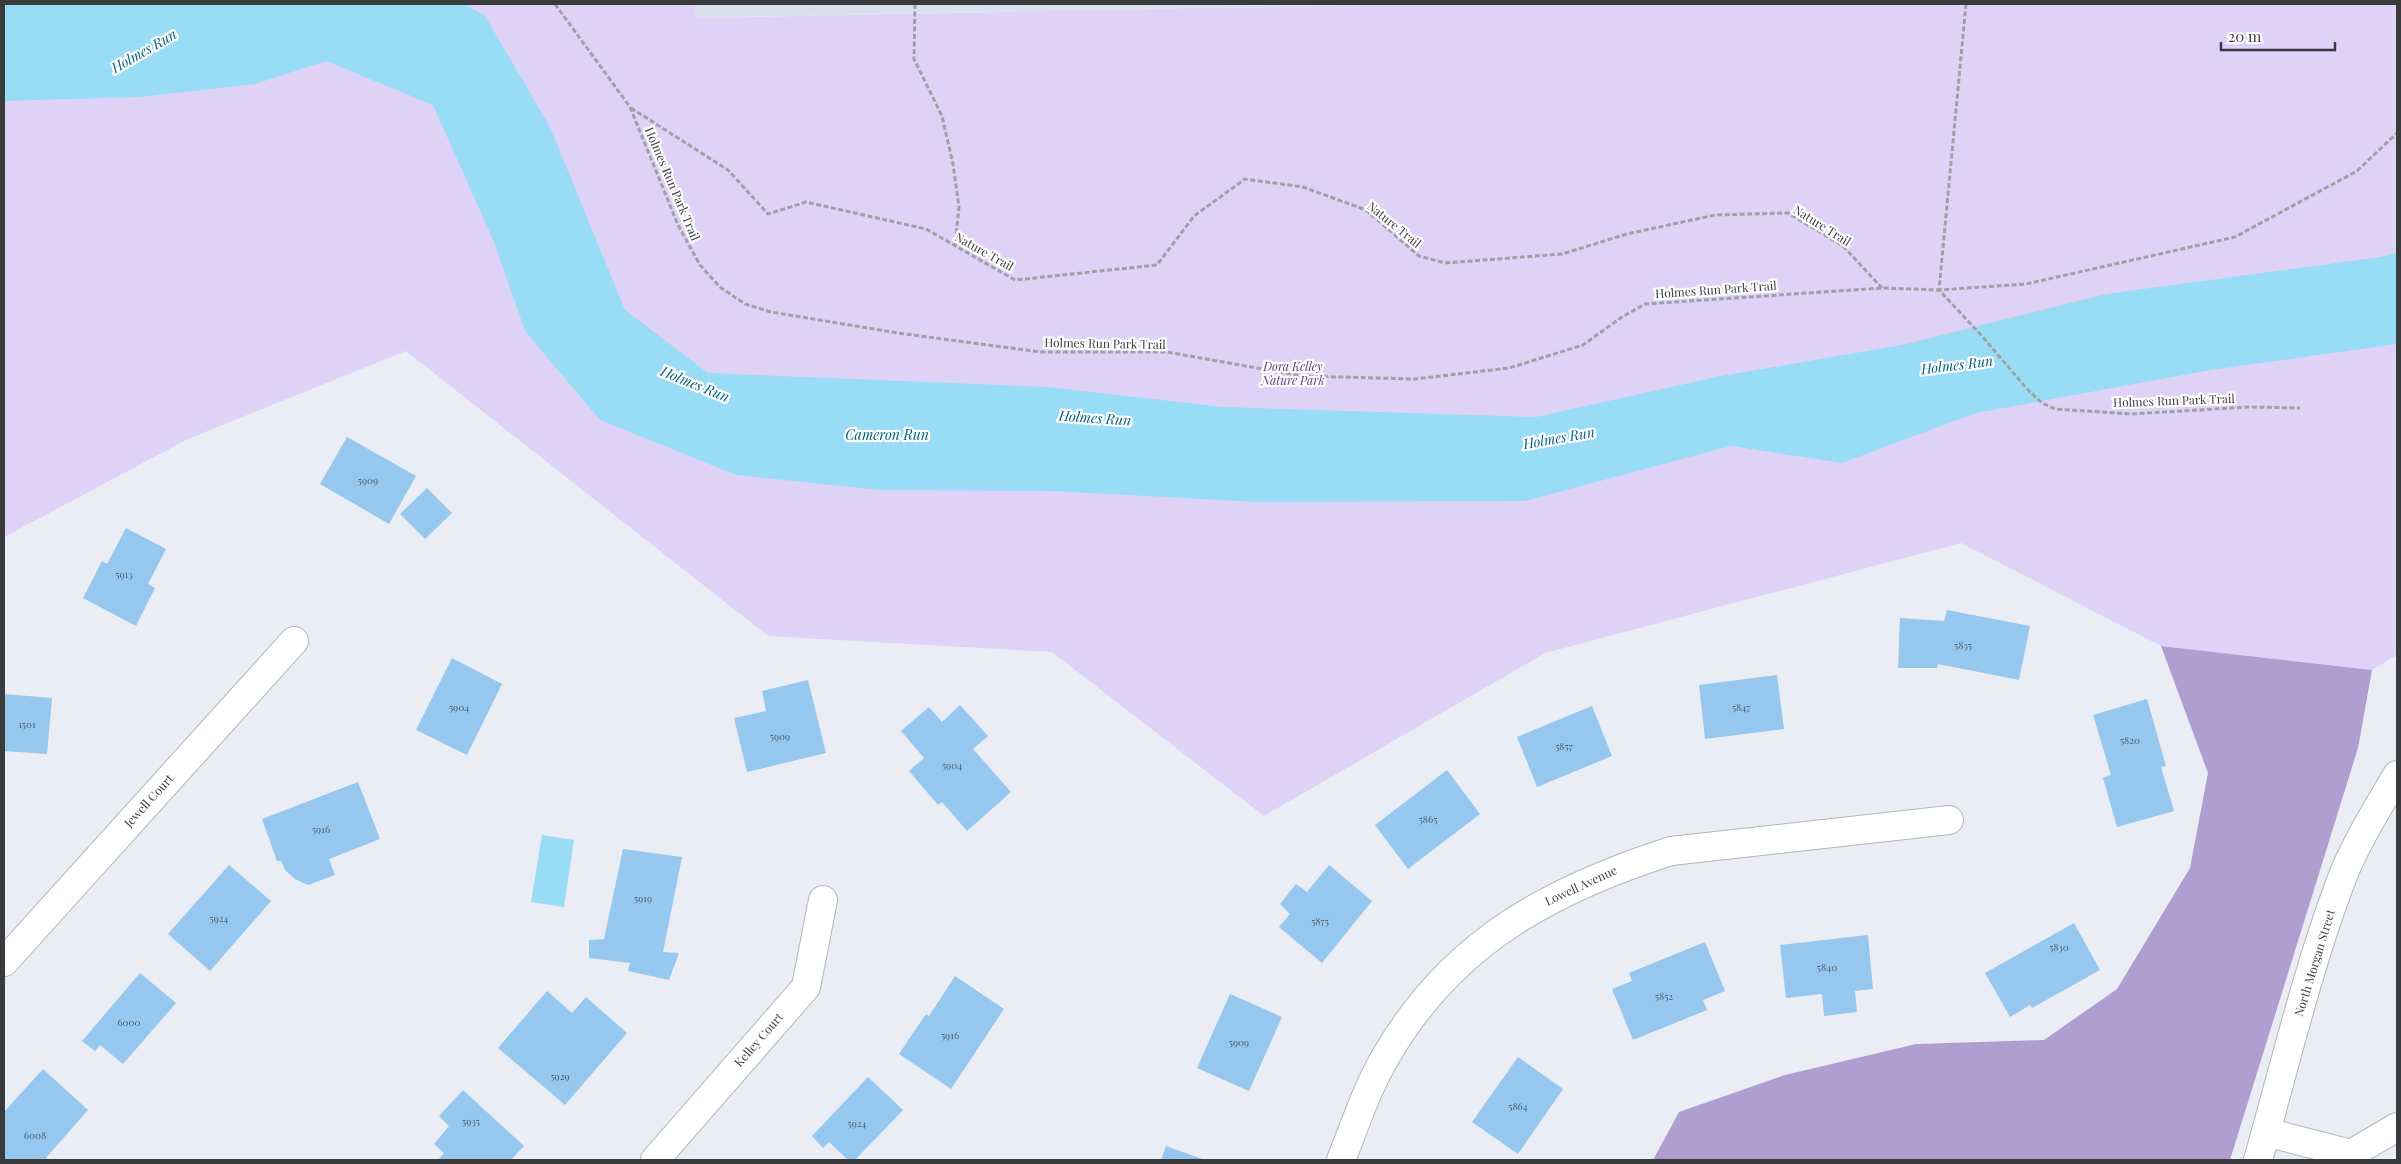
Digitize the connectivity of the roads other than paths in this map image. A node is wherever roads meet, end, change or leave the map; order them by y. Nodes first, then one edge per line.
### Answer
1 (294, 641) dead end
2 (2397, 775) edge
3 (1949, 820) dead end
4 (823, 900) dead end
5 (8, 948) edge
6 (2397, 1127) edge
7 (2266, 1132) junction
8 (2354, 1157) edge
9 (655, 1160) edge
10 (1341, 1160) edge
11 (2258, 1160) edge

1 - 5 street, Jewell Court
2 - 7 street, North Morgan Street
3 - 10 street, Lowell Avenue
4 - 9 street, Kelley Court
6 - 8 street
7 - 8 street
7 - 11 street, North Morgan Street

